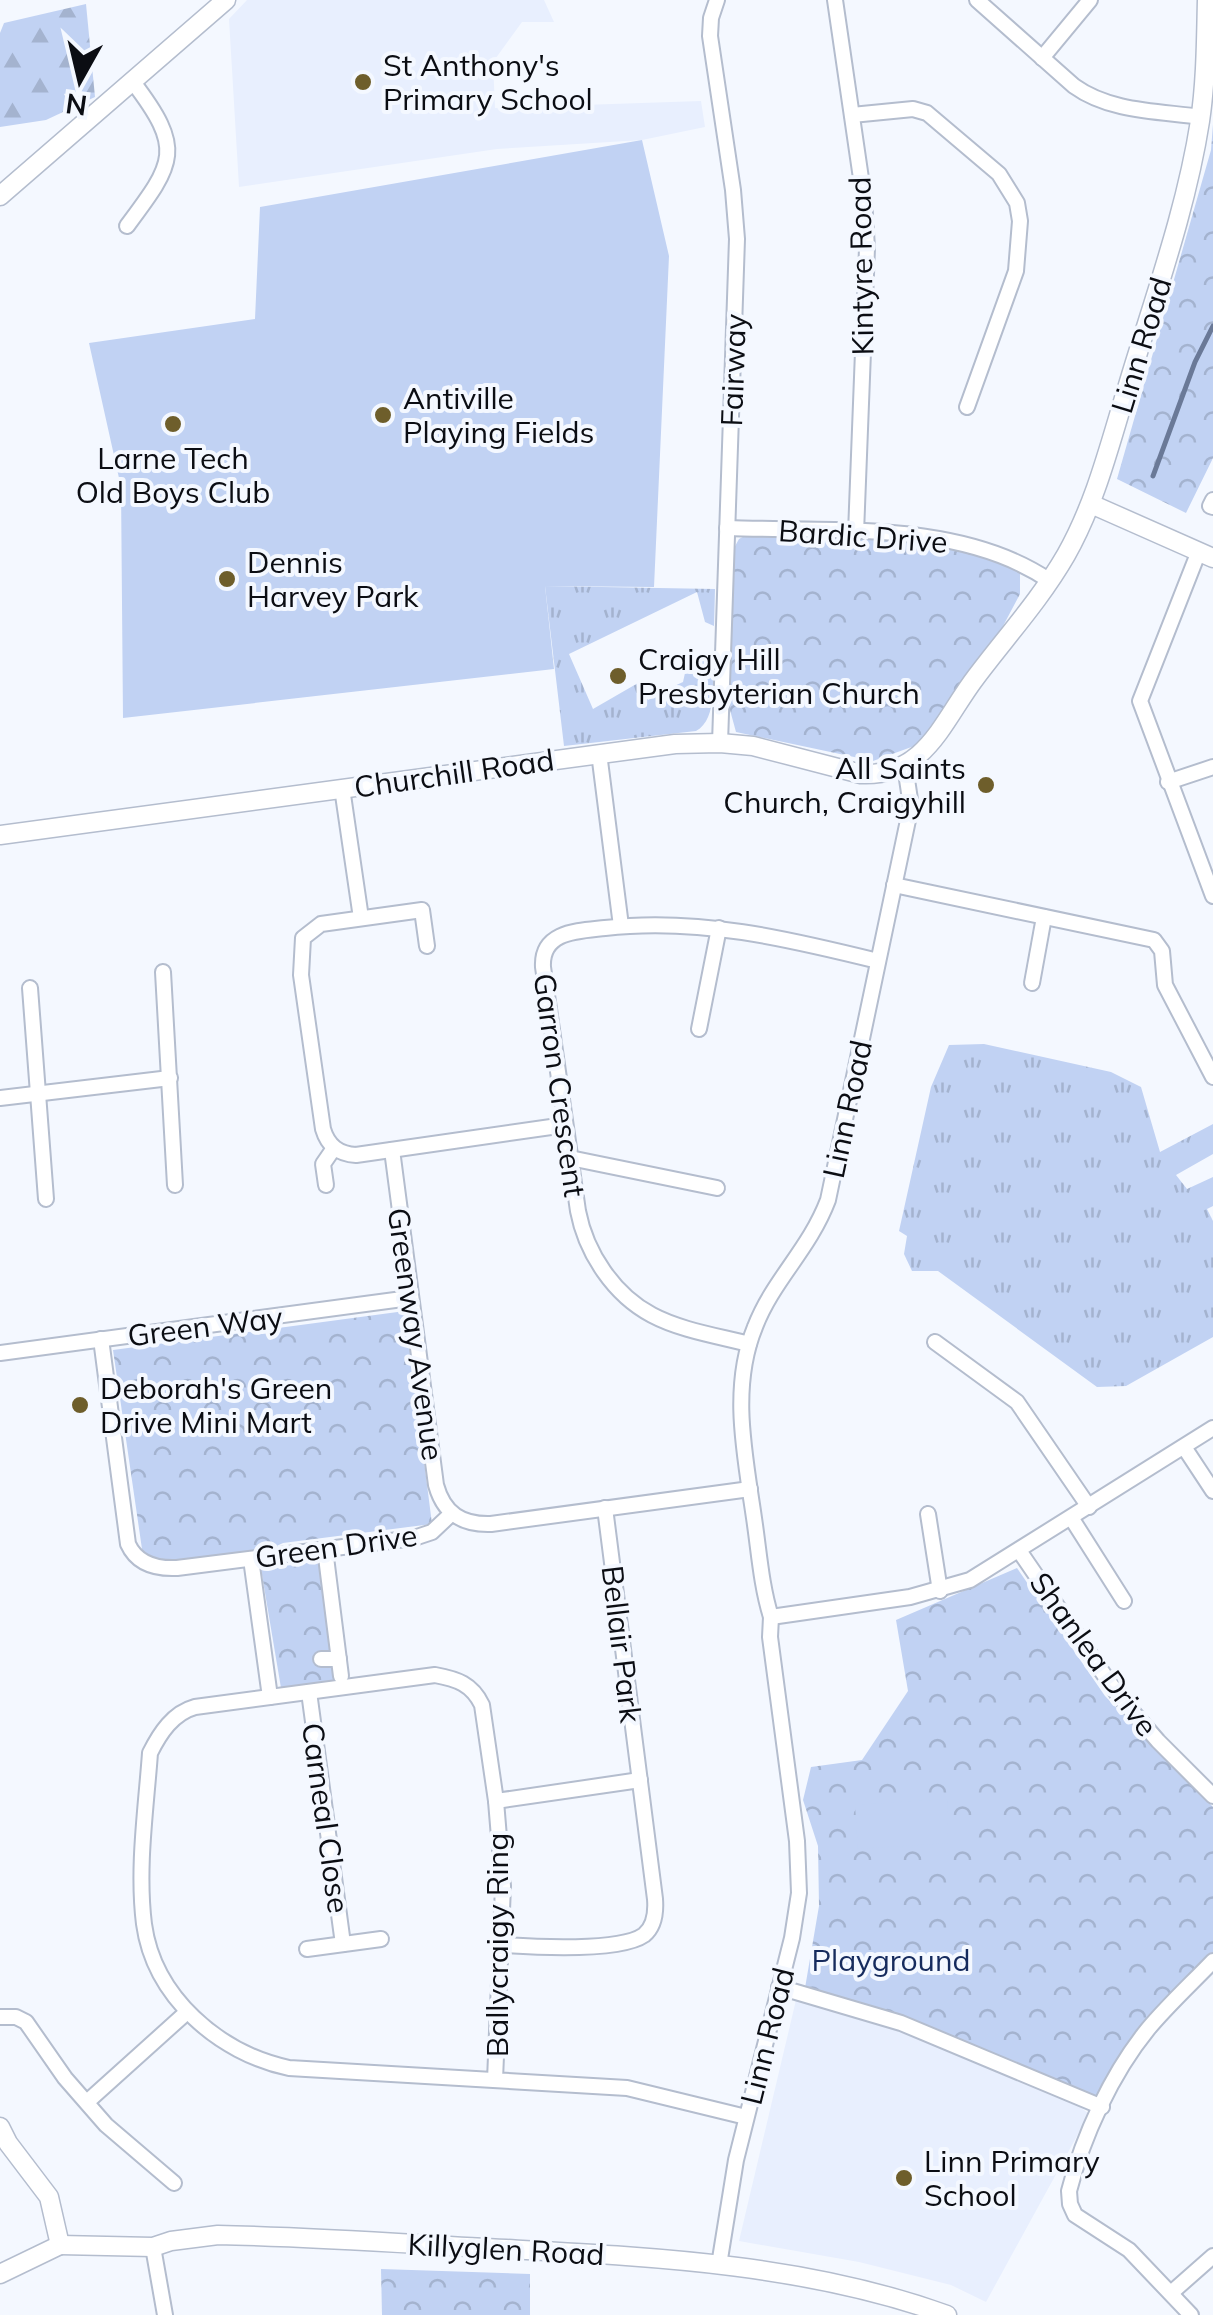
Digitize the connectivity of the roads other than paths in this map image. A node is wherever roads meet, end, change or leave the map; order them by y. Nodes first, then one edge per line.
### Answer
1 (226, 0) edge
2 (717, 0) edge
3 (834, 0) edge
4 (977, 0) edge
5 (1090, 0) edge
6 (1207, 0) edge
7 (996, 6) edge
8 (1042, 58) junction
9 (132, 82) junction
10 (852, 114) junction
11 (1201, 116) junction
12 (0, 196) edge
13 (127, 226) dead end
14 (967, 407) dead end
15 (1091, 504) junction
16 (727, 528) junction
17 (856, 533) junction
18 (1206, 555) edge
19 (1050, 581) junction
20 (720, 743) junction
21 (598, 753) junction
22 (905, 766) junction
23 (1213, 767) edge
24 (1168, 782) junction
25 (342, 788) junction
26 (0, 835) edge
27 (894, 885) junction
28 (1213, 896) edge
29 (1044, 917) junction
30 (360, 918) junction
31 (622, 926) junction
32 (719, 928) junction
33 (427, 946) dead end
34 (878, 960) junction
35 (163, 972) dead end
36 (1032, 984) dead end
37 (30, 988) dead end
38 (699, 1029) dead end
39 (1213, 1077) edge
40 (170, 1078) junction
41 (38, 1094) junction
42 (0, 1098) edge
43 (565, 1126) junction
44 (334, 1148) junction
45 (392, 1150) junction
46 (570, 1158) junction
47 (174, 1185) dead end
48 (326, 1186) dead end
49 (717, 1188) dead end
50 (46, 1199) dead end
51 (410, 1298) junction
52 (101, 1340) junction
53 (934, 1342) dead end
54 (749, 1344) junction
55 (0, 1353) edge
56 (1213, 1428) edge
57 (1184, 1447) junction
58 (750, 1489) junction
59 (1213, 1491) edge
60 (1089, 1507) junction
61 (604, 1508) junction
62 (451, 1514) junction
63 (928, 1514) dead end
64 (1072, 1519) junction
65 (325, 1550) junction
66 (1020, 1552) junction
67 (252, 1558) junction
68 (940, 1590) junction
69 (1124, 1601) dead end
70 (771, 1617) junction
71 (321, 1659) dead end
72 (338, 1659) junction
73 (341, 1676) dead end
74 (309, 1692) junction
75 (270, 1696) junction
76 (640, 1780) junction
77 (1213, 1796) edge
78 (496, 1801) junction
79 (381, 1939) dead end
80 (343, 1944) junction
81 (503, 1945) junction
82 (307, 1949) dead end
83 (1213, 1960) edge
84 (779, 1988) junction
85 (187, 2012) junction
86 (0, 2017) edge
87 (495, 2080) junction
88 (87, 2102) junction
89 (1102, 2107) junction
90 (746, 2117) junction
91 (0, 2127) edge
92 (174, 2183) dead end
93 (60, 2245) junction
94 (154, 2248) junction
95 (1213, 2256) edge
96 (719, 2264) junction
97 (0, 2274) edge
98 (1171, 2294) junction
99 (923, 2311) edge
100 (165, 2315) edge
101 (947, 2315) edge
102 (1191, 2315) edge

1 - 9 street
2 - 16 street, Fairway
3 - 10 street, Kintyre Road
4 - 7 street
5 - 8 street
6 - 11 street, Linn Road
7 - 8 street
8 - 11 street
9 - 12 street
9 - 13 street
10 - 14 street
10 - 17 street, Kintyre Road
11 - 15 street, Linn Road
15 - 18 street
15 - 19 street, Linn Road
16 - 17 street, Bardic Drive
16 - 20 street, Fairway
17 - 19 street, Bardic Drive
18 - 24 street
19 - 22 street, Linn Road
20 - 21 street, Churchill Road
20 - 22 street, Churchill Road
21 - 25 street, Churchill Road
21 - 31 street
22 - 27 street, Linn Road
23 - 24 street
24 - 28 street
25 - 26 street, Churchill Road
25 - 30 street
27 - 29 street
27 - 34 street, Linn Road
29 - 36 street
29 - 39 street
30 - 33 street
30 - 44 street
31 - 32 street, Garron Crescent
31 - 43 street, Garron Crescent
32 - 34 street, Garron Crescent
32 - 38 street
34 - 54 street, Linn Road
35 - 40 street
37 - 41 street
40 - 41 street
40 - 47 street
41 - 42 street
41 - 50 street
43 - 45 street
43 - 46 street, Garron Crescent
44 - 45 street
44 - 48 street
45 - 51 street, Greenway Avenue
46 - 49 street
46 - 54 street, Garron Crescent
51 - 52 street, Green Way
51 - 62 street, Greenway Avenue
52 - 55 street, Green Way
52 - 67 street, Green Drive
53 - 60 street
54 - 58 street, Linn Road
56 - 57 street
57 - 59 street
57 - 60 street
58 - 61 street, Green Drive
58 - 70 street, Linn Road
60 - 64 street
61 - 62 street, Green Drive
61 - 76 street, Bellair Park
62 - 65 street, Green Drive
63 - 68 street
64 - 66 street
64 - 69 street
65 - 67 street, Green Drive
65 - 72 street
66 - 68 street
66 - 77 street, Shanlea Drive
67 - 75 street
68 - 70 street
70 - 84 street, Linn Road
71 - 72 street
72 - 73 street
74 - 75 street, Ballycraigy Ring
74 - 78 street, Ballycraigy Ring
74 - 80 street, Carneal Close
75 - 85 street, Ballycraigy Ring
76 - 78 street
76 - 81 street, Bellair Park
78 - 81 street, Ballycraigy Ring
79 - 80 street
80 - 82 street
81 - 87 street, Ballycraigy Ring
83 - 89 street
84 - 89 street
84 - 90 street, Linn Road
85 - 87 street, Ballycraigy Ring
85 - 88 street
86 - 88 street
87 - 90 street
88 - 92 street
89 - 98 street
90 - 96 street, Linn Road
91 - 93 street
93 - 94 street, Killyglen Road
93 - 97 street
94 - 96 street, Killyglen Road
94 - 100 street
95 - 98 street
96 - 99 street, Killyglen Road
98 - 102 street
99 - 101 street, Killyglen Road

